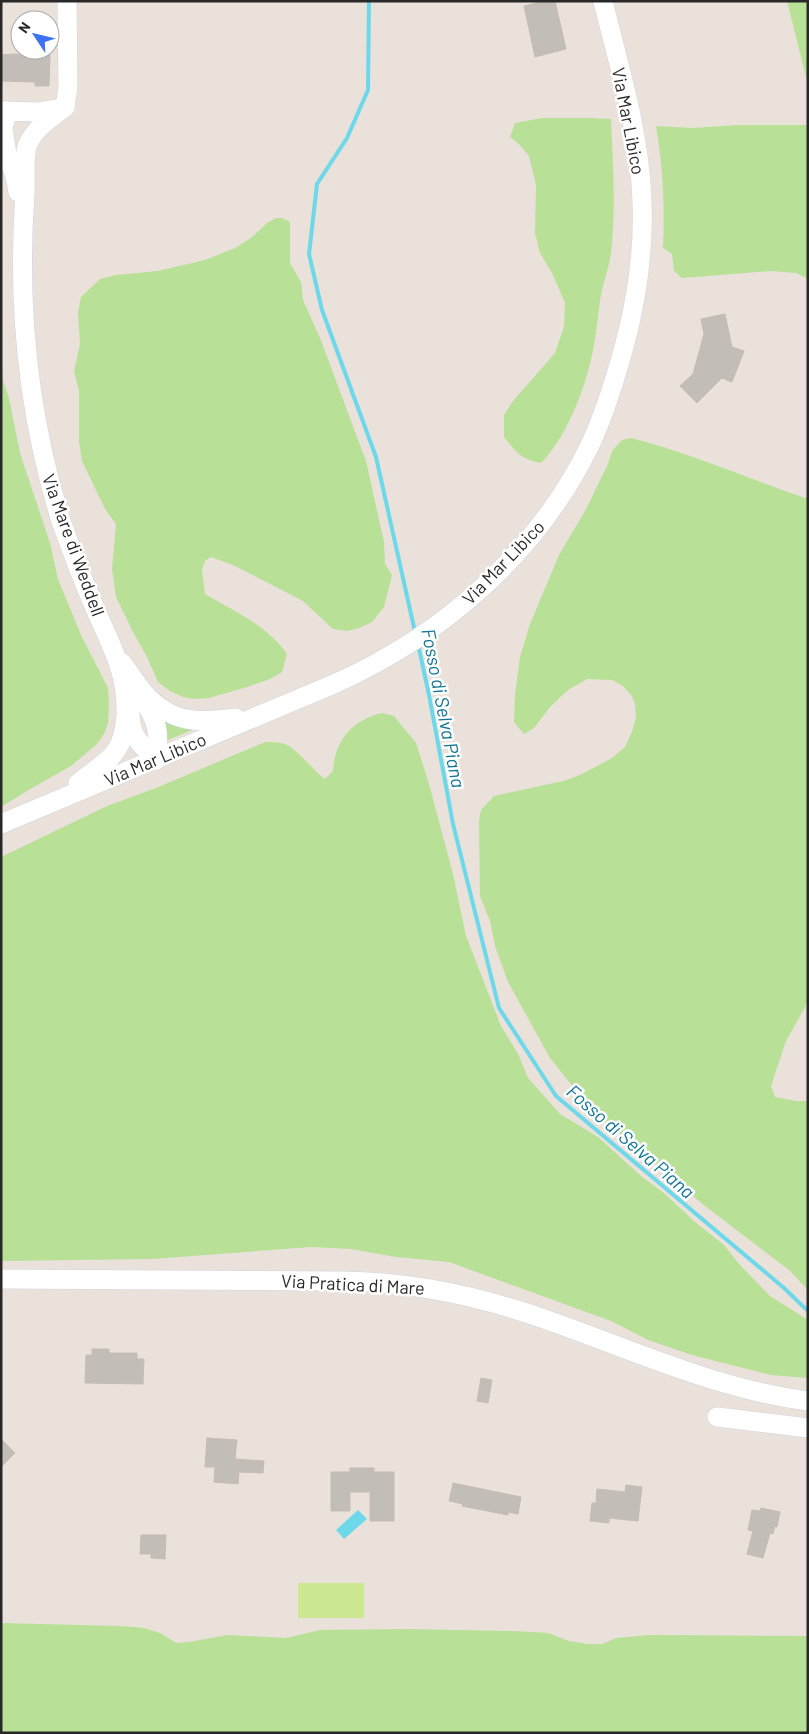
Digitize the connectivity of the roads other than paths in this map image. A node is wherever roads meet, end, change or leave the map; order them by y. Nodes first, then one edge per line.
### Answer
1 (67, 1) edge
2 (602, 1) edge
3 (66, 107) junction
4 (4, 111) edge
5 (28, 145) junction
6 (4, 150) edge
7 (22, 220) junction
8 (118, 658) junction
9 (256, 716) junction
10 (156, 760) junction
11 (57, 800) junction
12 (1, 824) edge
13 (1, 1279) edge
14 (808, 1401) edge
15 (717, 1417) dead end
16 (808, 1428) edge

1 - 3 street
2 - 9 street, Via Mar Libico
3 - 4 street
3 - 5 street
4 - 5 street
4 - 6 street, Via Mare di Weddell
5 - 7 street, Via Mare di Weddell
6 - 7 street, Via Mare di Weddell
7 - 8 street, Via Mare di Weddell
8 - 9 street, Via Mare di Weddell
8 - 10 street
8 - 10 street
8 - 11 street, Via Mare di Weddell
9 - 10 street, Via Mar Libico
10 - 11 street, Via Mar Libico
11 - 12 street, Via Mar Libico
13 - 14 street, Via Pratica di Mare
15 - 16 street

